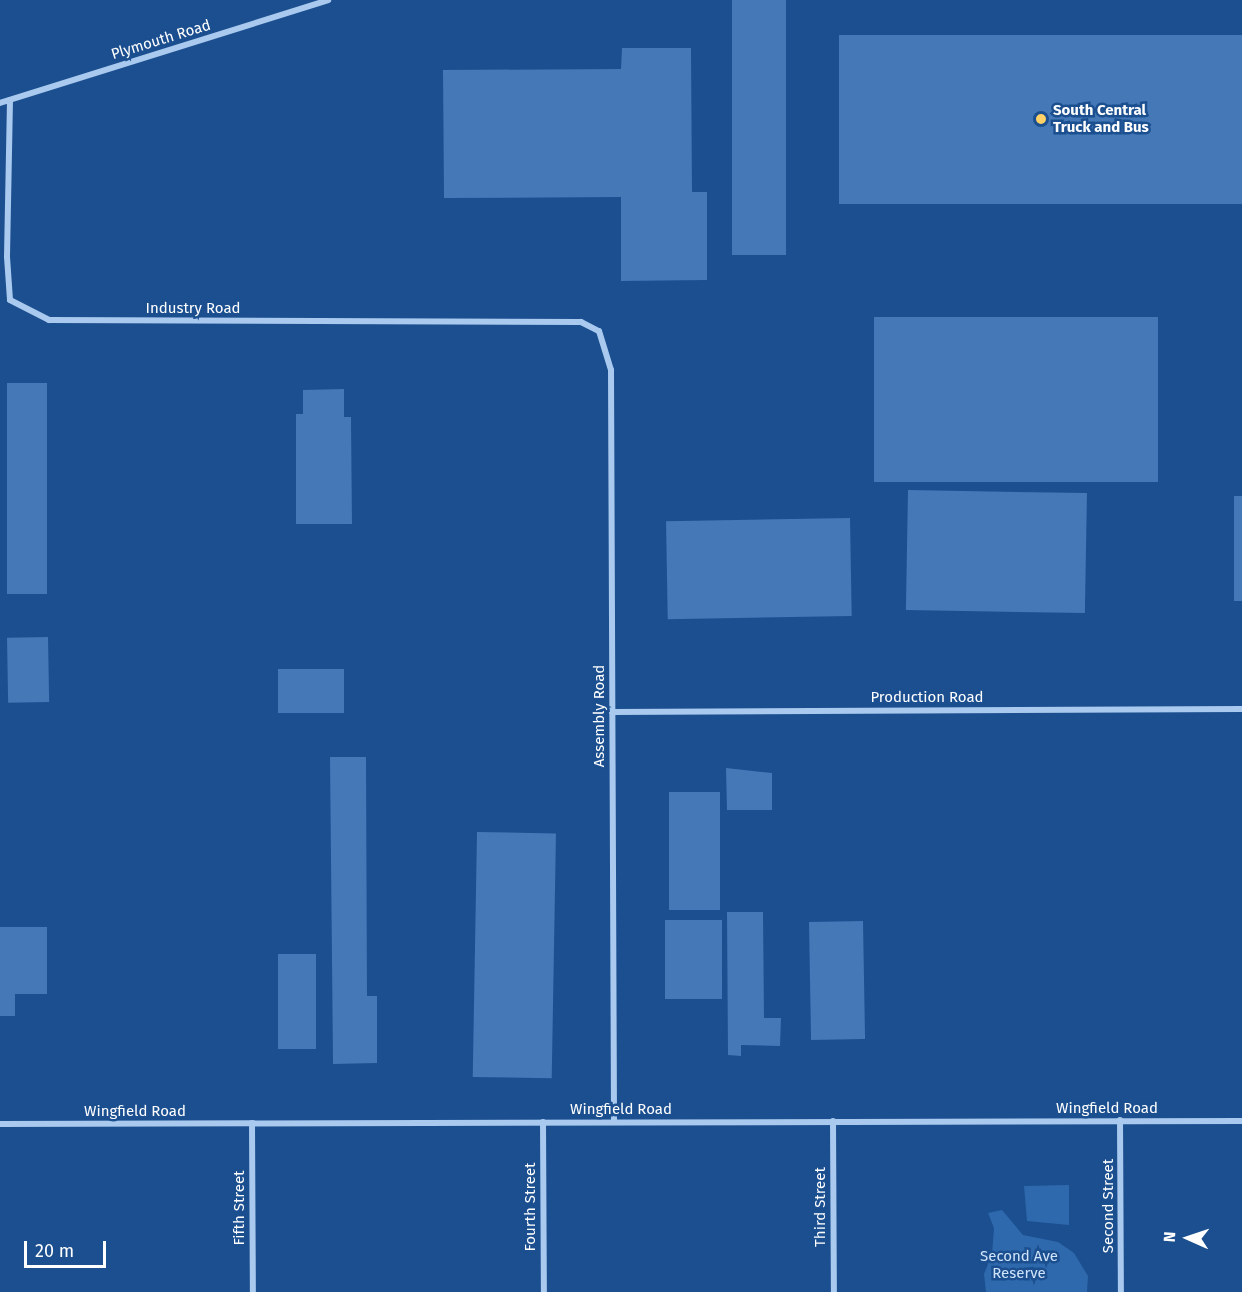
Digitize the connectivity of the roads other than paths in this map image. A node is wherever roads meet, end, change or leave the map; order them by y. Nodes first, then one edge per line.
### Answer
1 (328, 0) edge
2 (10, 100) junction
3 (0, 103) edge
4 (581, 322) joint
5 (1242, 709) edge
6 (612, 712) junction
7 (1120, 1120) junction
8 (833, 1121) junction
9 (1242, 1121) edge
10 (543, 1122) junction
11 (614, 1122) junction
12 (252, 1123) junction
13 (0, 1124) edge
14 (253, 1292) edge
15 (544, 1292) edge
16 (834, 1292) edge
17 (1121, 1292) edge

1 - 2 street, Plymouth Road
2 - 3 street, Plymouth Road
2 - 4 street, Industry Road
4 - 6 street, Assembly Road
5 - 6 street, Production Road
6 - 11 street, Assembly Road
7 - 8 street, Wingfield Road
7 - 9 street, Wingfield Road
7 - 17 street, Second Street
8 - 11 street, Wingfield Road
8 - 16 street, Third Street
10 - 11 street, Wingfield Road
10 - 12 street, Wingfield Road
10 - 15 street, Fourth Street
12 - 13 street, Wingfield Road
12 - 14 street, Fifth Street

